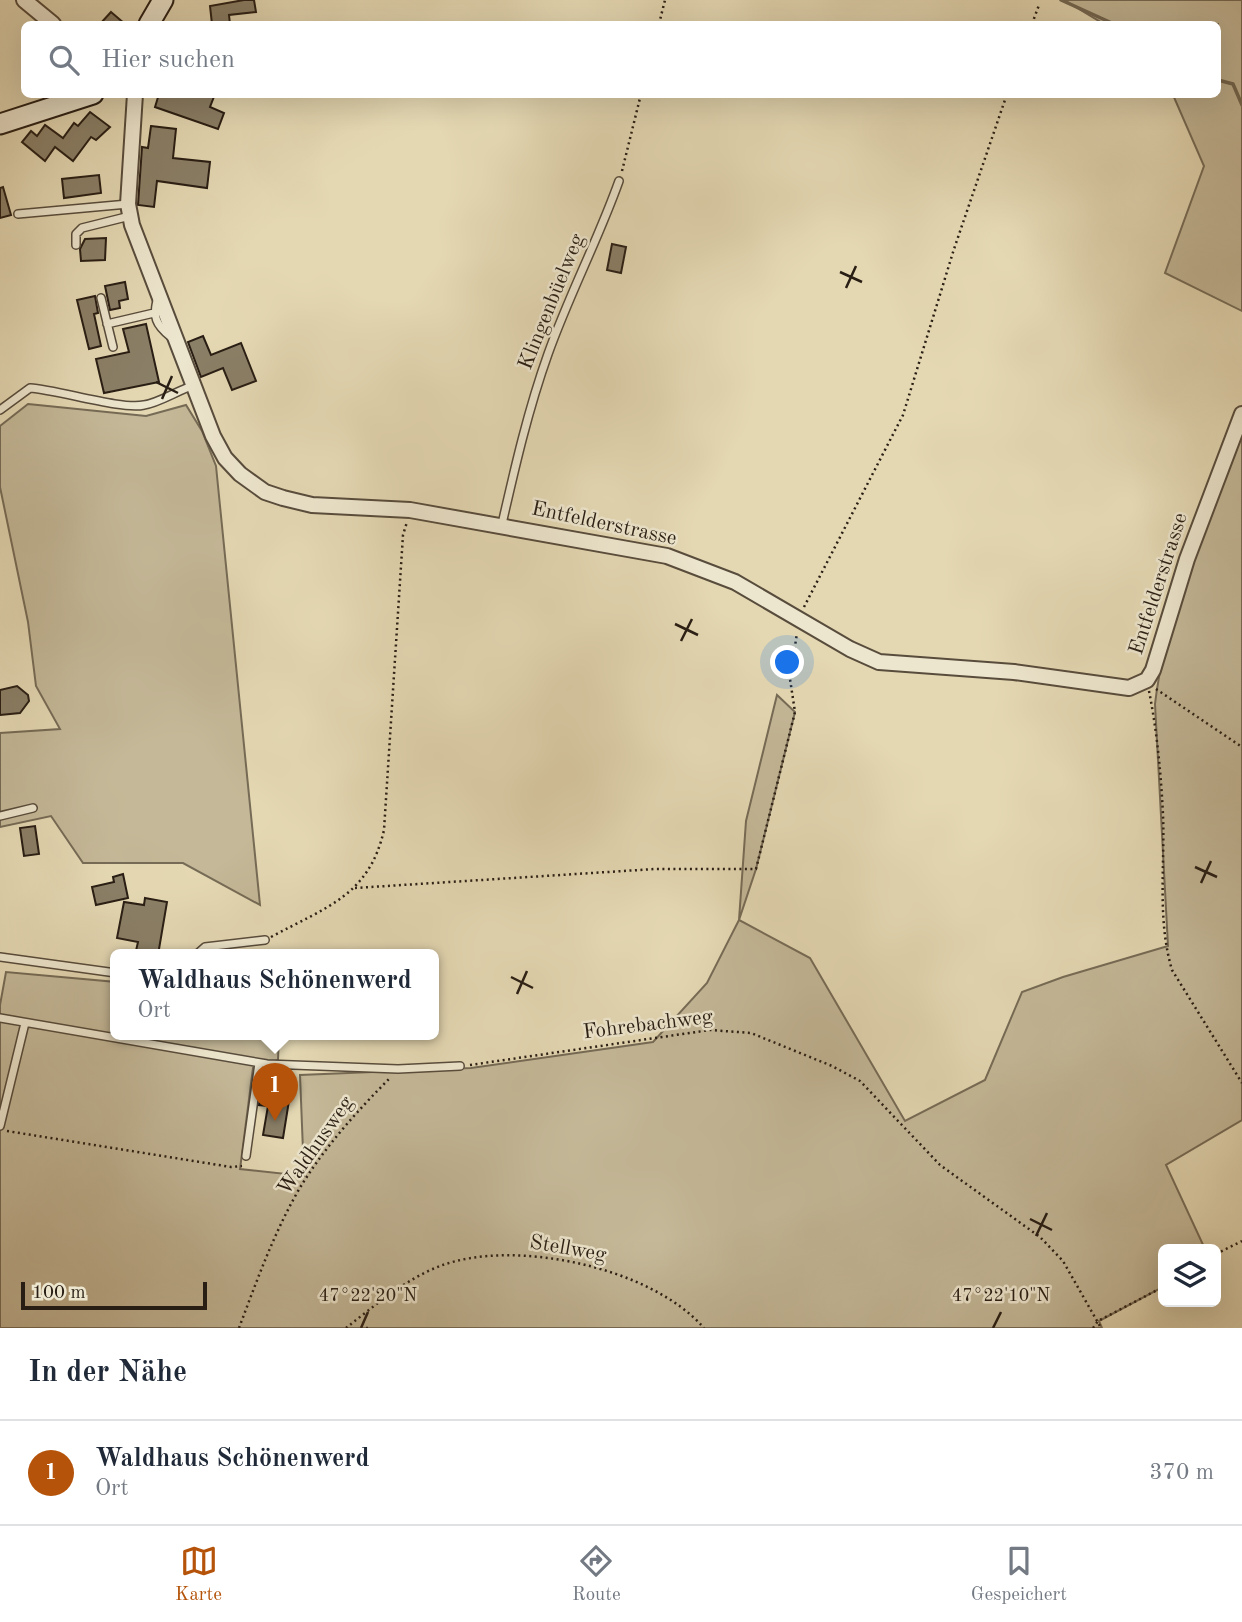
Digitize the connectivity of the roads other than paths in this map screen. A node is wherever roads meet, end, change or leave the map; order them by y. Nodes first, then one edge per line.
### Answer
1 (24, 0) edge
2 (163, 0) edge
3 (49, 21) edge
4 (151, 21) edge
5 (81, 98) edge
6 (135, 98) edge
7 (0, 124) edge
8 (619, 181) road end
9 (129, 210) junction
10 (18, 214) dead end
11 (76, 245) dead end
12 (159, 293) junction
13 (101, 298) dead end
14 (154, 313) junction
15 (107, 324) junction
16 (179, 344) junction
17 (113, 347) dead end
18 (195, 385) junction
19 (0, 410) edge
20 (1242, 414) edge
21 (502, 524) junction
22 (33, 808) dead end
23 (0, 816) edge
24 (265, 940) road end
25 (203, 949) edge
26 (0, 957) edge
27 (110, 973) edge
28 (0, 1018) edge
29 (25, 1023) junction
30 (110, 1038) edge
31 (124, 1040) edge
32 (259, 1063) junction
33 (460, 1066) road end
34 (0, 1128) edge
35 (246, 1156) road end

1 - 3 street
2 - 4 street
5 - 7 street
6 - 9 street, Entfelderstrasse
8 - 21 lane, Klingenbüelweg
9 - 10 lane
9 - 11 lane
9 - 12 street, Entfelderstrasse
12 - 14 lane
12 - 16 street, Entfelderstrasse
13 - 15 lane
14 - 15 lane
14 - 16 lane
15 - 17 lane
16 - 18 street, Entfelderstrasse
18 - 19 lane
18 - 21 street, Entfelderstrasse
20 - 21 street, Entfelderstrasse
22 - 23 lane
24 - 25 lane
26 - 27 lane
28 - 29 lane
29 - 30 lane
29 - 34 lane
31 - 32 lane
32 - 33 lane
32 - 35 lane

